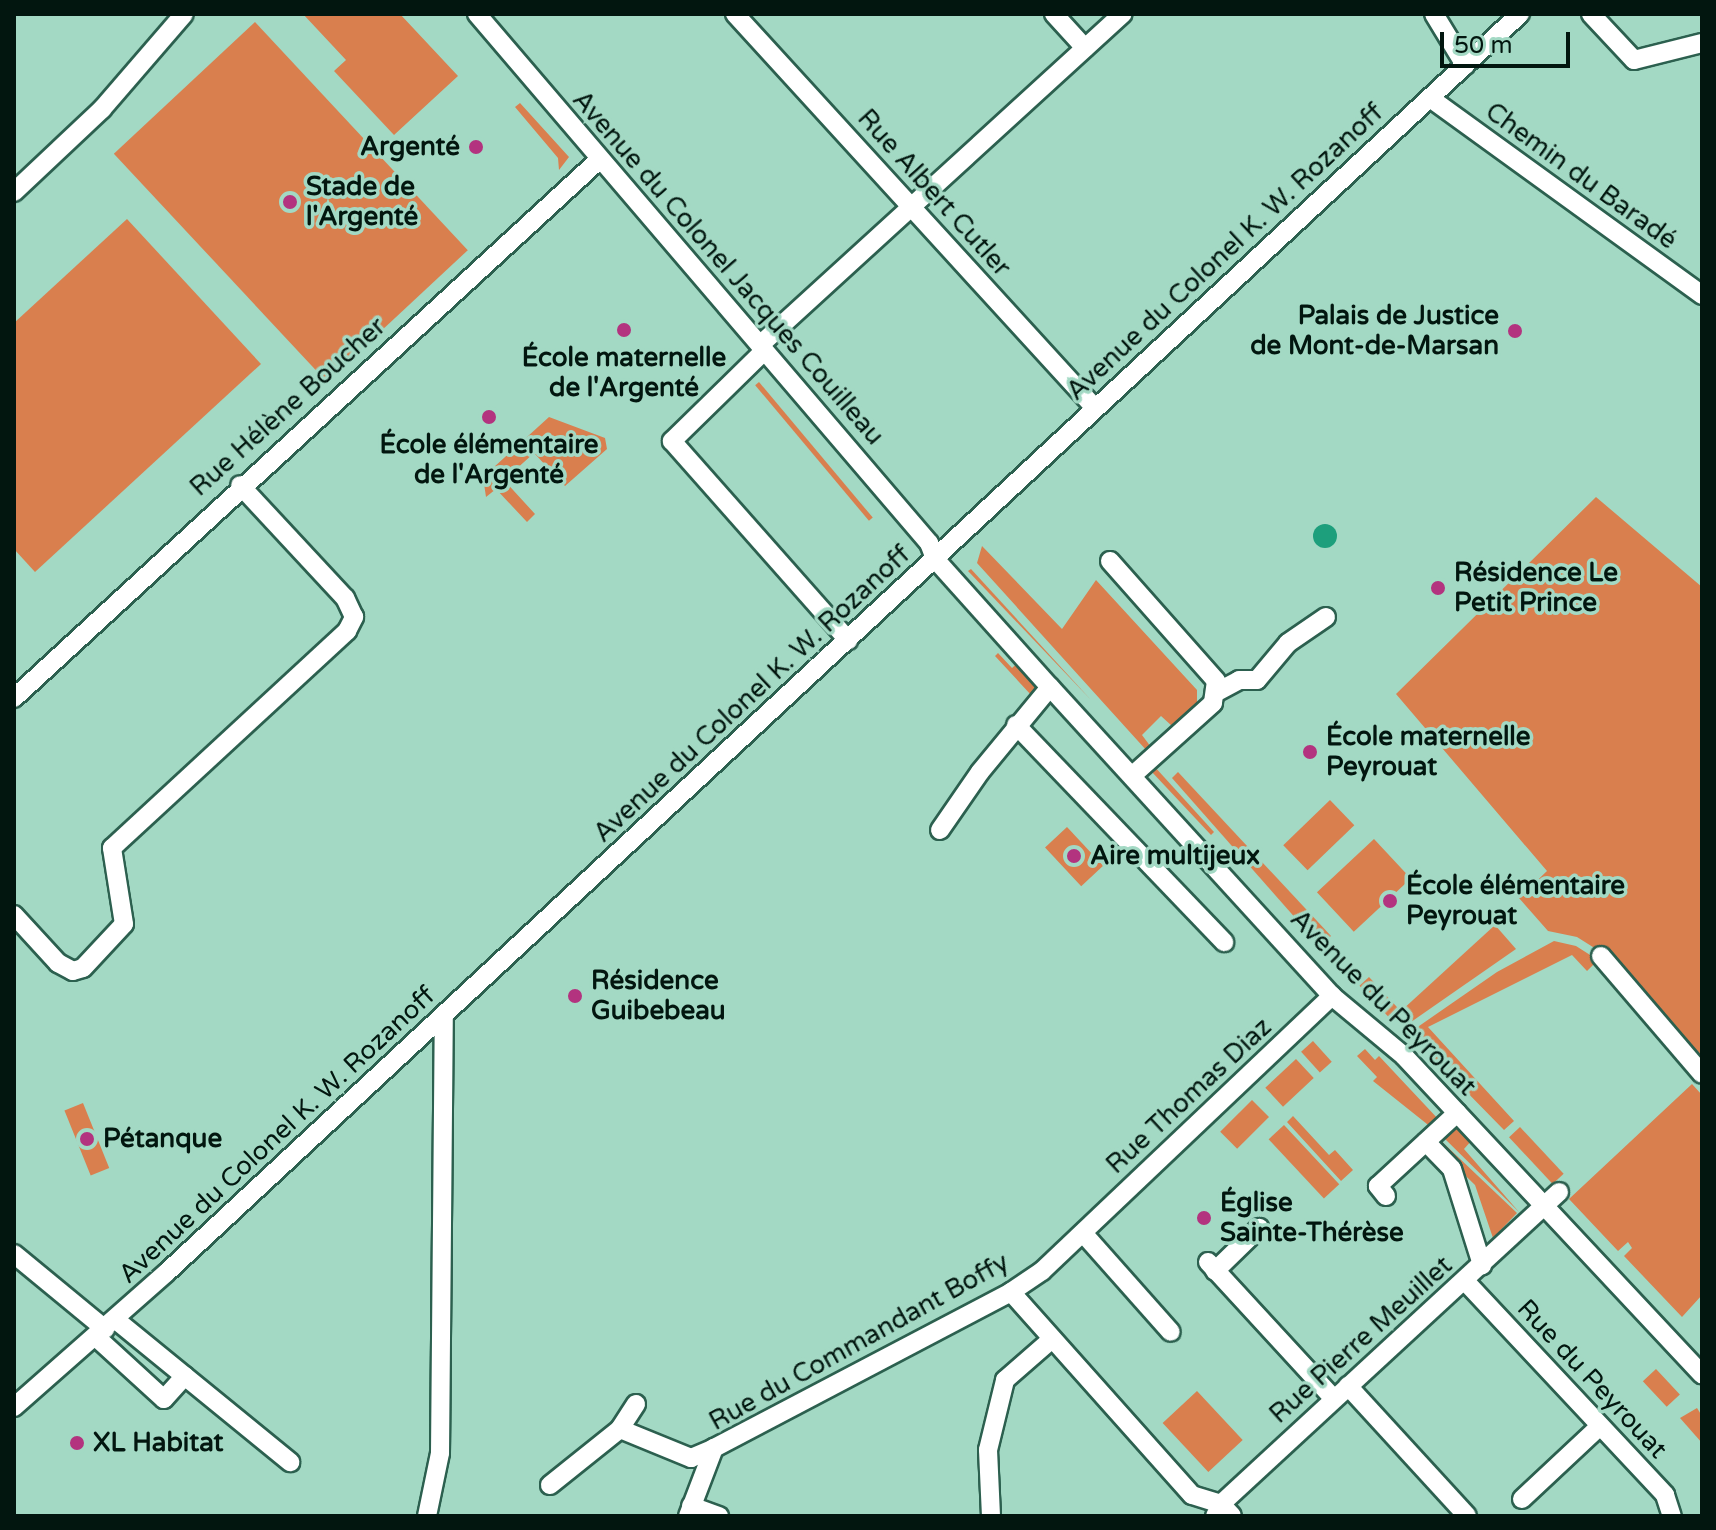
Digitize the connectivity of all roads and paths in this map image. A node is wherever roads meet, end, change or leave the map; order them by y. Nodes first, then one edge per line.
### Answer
1 (184, 14) edge
2 (477, 14) edge
3 (735, 14) edge
4 (1054, 14) edge
5 (1123, 14) edge
6 (1434, 14) edge
7 (1520, 14) edge
8 (1591, 14) edge
9 (1702, 43) edge
10 (1085, 48) junction
11 (1465, 65) junction
12 (1430, 98) junction
13 (600, 159) junction
14 (14, 192) edge
15 (914, 209) junction
16 (1702, 295) edge
17 (762, 348) junction
18 (1095, 408) junction
19 (240, 485) junction
20 (935, 559) junction
21 (1110, 561) dead end
22 (1326, 617) dead end
23 (848, 640) junction
24 (1050, 687) junction
25 (1215, 693) junction
26 (14, 698) edge
27 (1016, 725) junction
28 (1132, 776) junction
29 (940, 830) dead end
30 (14, 915) edge
31 (1224, 942) dead end
32 (1601, 956) dead end
33 (1332, 996) junction
34 (444, 1015) junction
35 (1702, 1074) edge
36 (1457, 1113) junction
37 (1426, 1142) junction
38 (1386, 1196) dead end
39 (1553, 1199) junction
40 (1259, 1228) dead end
41 (1083, 1233) junction
42 (14, 1254) edge
43 (1482, 1265) junction
44 (1465, 1281) junction
45 (1011, 1292) junction
46 (106, 1329) junction
47 (1171, 1332) dead end
48 (1052, 1339) junction
49 (1702, 1374) edge
50 (185, 1376) junction
51 (1348, 1386) junction
52 (1334, 1399) junction
53 (636, 1404) dead end
54 (14, 1407) edge
55 (1594, 1422) junction
56 (620, 1429) junction
57 (714, 1448) junction
58 (290, 1462) dead end
59 (550, 1485) dead end
60 (1522, 1499) dead end
61 (689, 1511) edge
62 (1223, 1512) edge
63 (427, 1516) edge
64 (719, 1516) edge
65 (991, 1516) edge
66 (1467, 1516) edge
67 (1672, 1516) edge

1 - 14 street
2 - 13 street, Avenue du Colonel Jacques Couilleau
3 - 15 street, Rue Albert Cutler
4 - 10 street
5 - 10 street
6 - 11 street
7 - 11 street, Avenue du Colonel K. W. Rozanoff
8 - 9 street
10 - 15 street
11 - 12 street, Avenue du Colonel K. W. Rozanoff
12 - 16 street, Chemin du Baradé
12 - 18 street, Avenue du Colonel K. W. Rozanoff
13 - 17 street, Avenue du Colonel Jacques Couilleau
13 - 19 street, Rue Hélène Boucher
15 - 17 street
15 - 18 street, Rue Albert Cutler
17 - 20 street, Avenue du Colonel Jacques Couilleau
17 - 23 street
18 - 20 street, Avenue du Colonel K. W. Rozanoff
19 - 26 street, Rue Hélène Boucher
19 - 30 street
20 - 23 street, Avenue du Colonel K. W. Rozanoff
20 - 24 street, Avenue du Peyrouat
21 - 25 street
22 - 25 street
23 - 34 street, Avenue du Colonel K. W. Rozanoff
24 - 27 street
24 - 28 street, Avenue du Peyrouat
25 - 28 street
27 - 29 street
27 - 31 street
28 - 33 street, Avenue du Peyrouat
32 - 35 street
33 - 36 street, Avenue du Peyrouat
33 - 41 street, Rue Thomas Diaz
34 - 46 street, Avenue du Colonel K. W. Rozanoff
34 - 63 street
36 - 37 street
36 - 39 street, Avenue du Peyrouat
37 - 38 street
37 - 43 street
39 - 43 street, Rue Pierre Meuillet
39 - 49 street, Avenue du Peyrouat
40 - 52 street
41 - 45 street, Rue du Commandant Boffy
41 - 47 street
42 - 46 street
43 - 44 street, Rue Pierre Meuillet
44 - 51 street, Rue Pierre Meuillet
44 - 55 street, Rue du Peyrouat
45 - 48 street
45 - 57 street, Rue du Commandant Boffy
46 - 50 street
46 - 50 street
46 - 54 street, Avenue du Colonel K. W. Rozanoff
48 - 62 street
48 - 65 street
50 - 58 street
51 - 52 street, Rue Pierre Meuillet
51 - 66 street
52 - 62 street, Rue Pierre Meuillet
53 - 56 street
55 - 60 street
55 - 67 street, Rue du Peyrouat
56 - 57 street
56 - 59 street
57 - 61 street, Rue du Commandant Boffy
61 - 64 street

